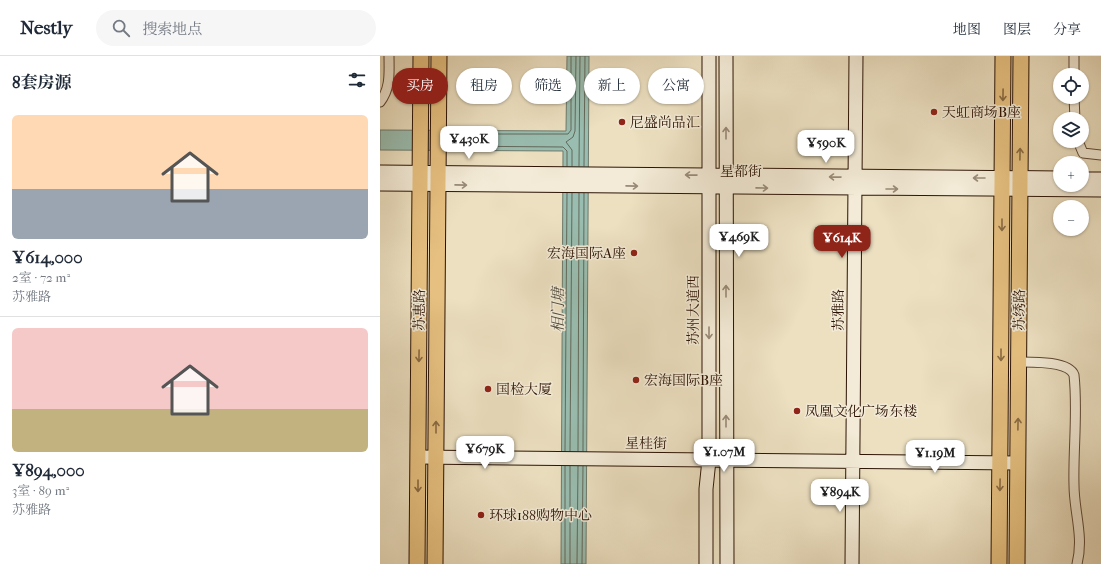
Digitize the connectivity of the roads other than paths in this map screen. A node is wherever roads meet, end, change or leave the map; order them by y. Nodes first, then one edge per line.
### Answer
1 (389, 56) edge
2 (421, 56) edge
3 (439, 56) edge
4 (709, 56) edge
5 (726, 56) edge
6 (856, 56) edge
7 (1004, 56) edge
8 (1022, 56) edge
9 (1074, 56) edge
10 (1074, 68) edge
11 (380, 102) edge
12 (1081, 148) edge
13 (1101, 155) edge
14 (380, 172) edge
15 (421, 178) junction
16 (438, 179) junction
17 (559, 179) junction
18 (1053, 179) edge
19 (1089, 179) edge
20 (1101, 179) edge
21 (709, 181) junction
22 (726, 181) junction
23 (855, 183) junction
24 (380, 184) edge
25 (1002, 184) junction
26 (1020, 184) junction
27 (1101, 190) edge
28 (1019, 362) junction
29 (418, 457) junction
30 (436, 457) junction
31 (708, 460) junction
32 (726, 460) junction
33 (853, 461) junction
34 (1000, 462) junction
35 (1017, 463) junction
36 (417, 564) edge
37 (435, 564) edge
38 (706, 564) edge
39 (727, 564) edge
40 (852, 564) edge
41 (999, 564) edge
42 (1017, 564) edge
43 (1077, 564) edge

1 - 11 street
2 - 15 main road, 苏惠路
3 - 16 main road, 苏惠路
4 - 21 main road, 苏州大道西
22 -> 5 main road
6 - 23 main road, 苏雅路
7 -> 25 main road, 苏绣路
26 -> 8 main road, 苏绣路
9 - 10 street
12 - 13 street
14 - 15 main road, 星都街
15 - 16 main road, 星都街
15 - 24 main road, 星都街
15 -> 29 main road, 苏惠路
16 - 17 main road, 星都街
30 -> 16 main road, 苏惠路
21 -> 17 main road, 星都街
17 -> 21 main road, 星都街
18 - 26 main road, 星都街
19 - 20 main road
21 - 22 main road, 星都街
21 -> 31 main road, 苏州大道西
22 - 23 main road, 星都街
32 -> 22 main road
23 - 25 main road, 星都街
23 - 33 main road, 苏雅路
25 - 26 main road, 星都街
25 -> 34 main road, 苏绣路
26 - 27 main road, 星都街
26 - 28 main road, 苏绣路
35 -> 28 main road, 苏绣路
28 - 43 street
29 - 30 main road, 星桂街
29 -> 36 main road, 苏惠路
30 - 31 main road, 星桂街
30 - 37 main road, 苏惠路
31 - 32 main road, 星桂街
31 - 38 main road, 苏州大道西
32 - 33 main road, 星桂街
32 - 39 main road
33 - 34 main road, 星桂街
33 - 40 main road, 苏雅路
34 - 35 main road, 星桂街
34 -> 41 main road, 苏绣路
35 - 42 main road, 苏绣路

